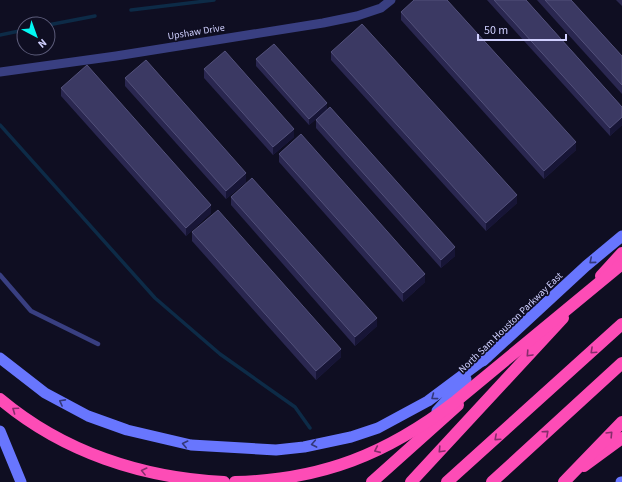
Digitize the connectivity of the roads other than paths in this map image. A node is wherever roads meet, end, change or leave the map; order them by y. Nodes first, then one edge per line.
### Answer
1 (391, 0) edge
2 (0, 72) edge
3 (622, 236) edge
4 (622, 254) edge
5 (622, 264) edge
6 (0, 275) edge
7 (622, 324) edge
8 (98, 344) dead end
9 (523, 347) junction
10 (487, 356) junction
11 (0, 358) edge
12 (622, 363) edge
13 (0, 399) edge
14 (622, 422) edge
15 (0, 431) edge
16 (622, 438) edge
17 (21, 482) edge
18 (224, 482) edge
19 (236, 482) edge
20 (369, 482) edge
21 (372, 482) edge
22 (411, 482) edge
23 (447, 482) edge
24 (492, 482) edge
25 (563, 482) edge

1 - 2 street, Upshaw Drive
3 -> 10 main road, North Sam Houston Parkway East
4 -> 22 highway
5 - 9 highway, bridge
6 - 8 lane
7 -> 23 highway
9 -> 19 highway, bridge
9 - 21 highway, bridge
10 -> 11 main road
10 - 20 main road, North Sam Houston Parkway East
24 -> 12 highway
18 -> 13 highway
25 -> 14 highway, bridge
15 - 17 main road
16 - 25 highway

